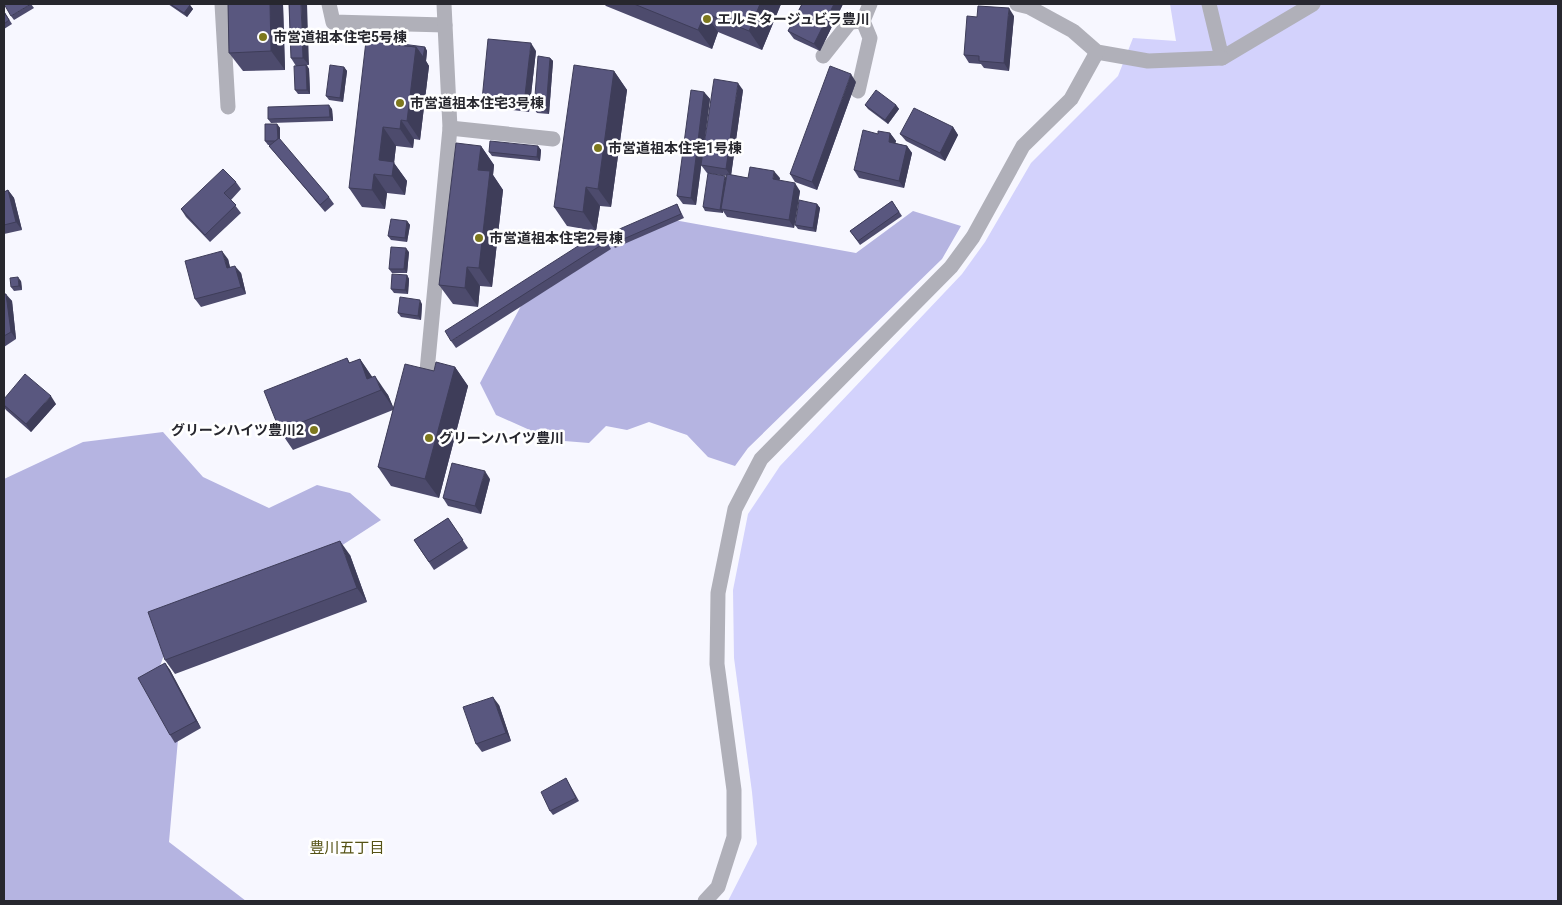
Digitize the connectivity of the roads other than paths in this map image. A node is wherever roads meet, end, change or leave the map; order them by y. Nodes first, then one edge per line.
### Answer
1 (222, 4) edge
2 (329, 4) edge
3 (444, 4) edge
4 (870, 4) edge
5 (1017, 4) edge
6 (1209, 4) edge
7 (1312, 4) edge
8 (863, 21) junction
9 (445, 25) junction
10 (1097, 52) junction
11 (822, 56) dead end
12 (1222, 58) junction
13 (858, 91) dead end
14 (228, 107) dead end
15 (450, 128) junction
16 (553, 139) dead end
17 (427, 371) edge
18 (705, 901) edge

1 - 14 street
2 - 9 street
3 - 9 street
4 - 8 street
5 - 10 street
6 - 12 street
7 - 12 street
8 - 11 street
8 - 13 street
9 - 15 street
10 - 12 street
10 - 18 street
15 - 16 street
15 - 17 street

